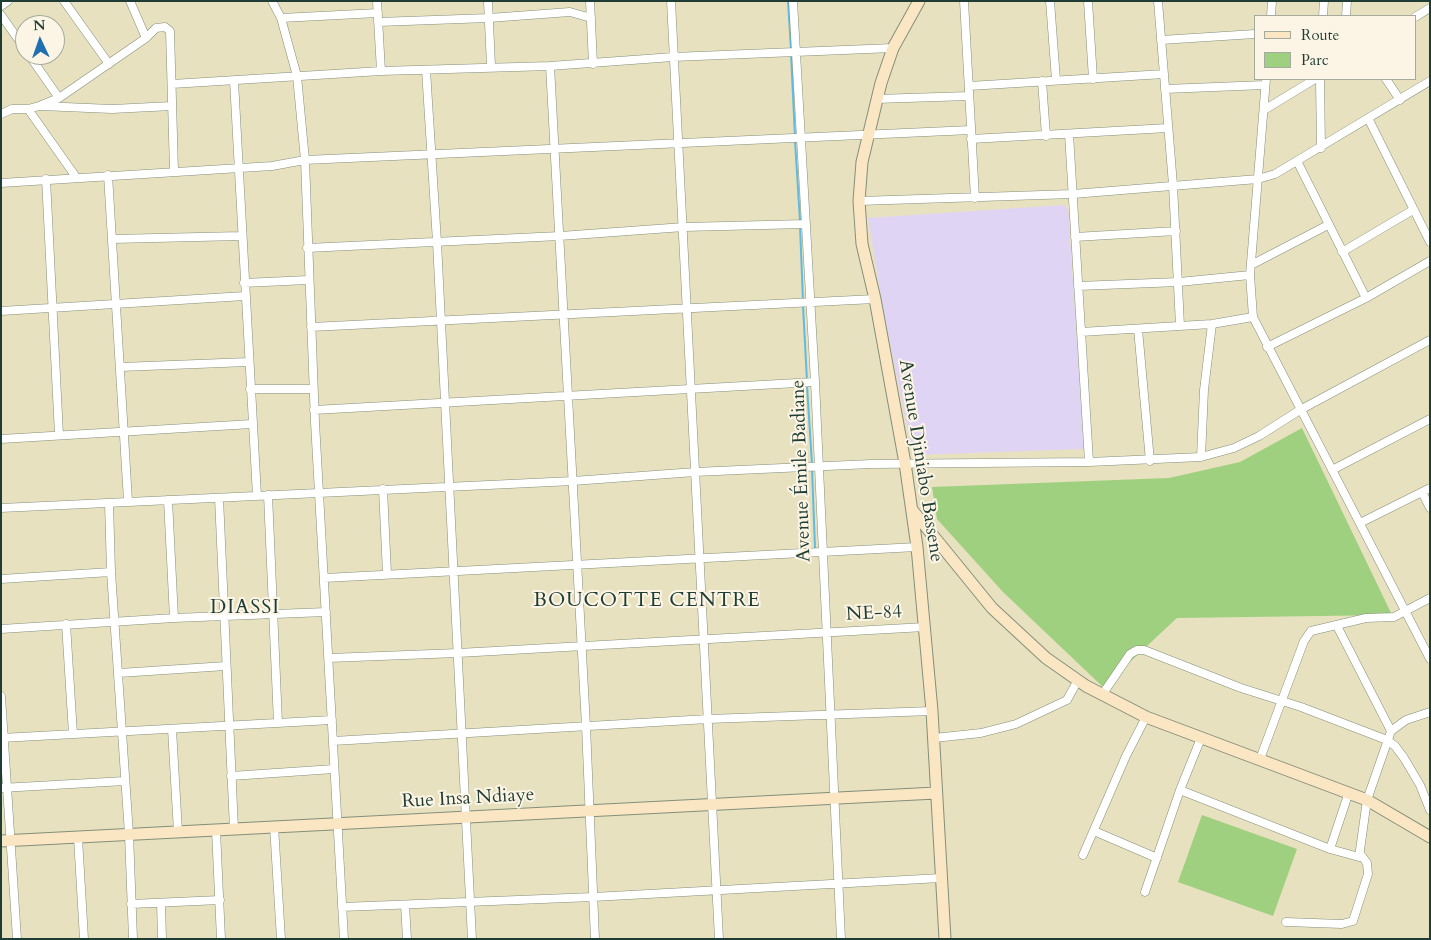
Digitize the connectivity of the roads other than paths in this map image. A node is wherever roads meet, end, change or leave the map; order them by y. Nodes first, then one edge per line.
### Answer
1 (8, 1) edge
2 (64, 1) edge
3 (130, 1) edge
4 (272, 1) edge
5 (377, 1) edge
6 (488, 1) edge
7 (590, 1) edge
8 (671, 1) edge
9 (793, 1) edge
10 (919, 1) edge
11 (964, 1) edge
12 (1050, 1) edge
13 (1088, 1) edge
14 (1158, 1) edge
15 (1272, 1) edge
16 (1324, 1) edge
17 (1347, 1) edge
18 (1, 6) edge
19 (1430, 8) edge
20 (378, 13) junction
21 (1, 15) edge
22 (1271, 15) edge
23 (1323, 15) edge
24 (1346, 15) edge
25 (1416, 16) edge
26 (281, 18) junction
27 (489, 18) junction
28 (591, 18) junction
29 (378, 22) junction
30 (1254, 34) edge
31 (15, 35) edge
32 (146, 38) junction
33 (1161, 40) junction
34 (893, 48) junction
35 (797, 54) junction
36 (673, 57) junction
37 (109, 64) junction
38 (592, 64) junction
39 (36, 65) edge
40 (492, 66) junction
41 (550, 66) junction
42 (426, 70) junction
43 (381, 71) junction
44 (1164, 74) junction
45 (297, 76) junction
46 (1093, 79) junction
47 (1056, 80) junction
48 (1313, 80) edge
49 (1320, 80) edge
50 (1387, 80) edge
51 (234, 81) junction
52 (1042, 81) junction
53 (1266, 82) edge
54 (172, 84) junction
55 (1428, 85) edge
56 (969, 86) junction
57 (1165, 88) junction
58 (969, 96) junction
59 (59, 98) junction
60 (876, 99) junction
61 (1400, 100) junction
62 (39, 106) junction
63 (172, 106) junction
64 (28, 109) junction
65 (3, 110) edge
66 (1264, 110) junction
67 (1369, 120) junction
68 (1168, 128) junction
69 (971, 130) junction
70 (1069, 134) junction
71 (867, 135) junction
72 (800, 136) junction
73 (1046, 136) junction
74 (971, 139) junction
75 (678, 142) junction
76 (556, 147) junction
77 (1321, 148) junction
78 (433, 155) junction
79 (304, 160) junction
80 (1297, 161) junction
81 (238, 168) junction
82 (174, 171) junction
83 (108, 176) junction
84 (76, 177) junction
85 (46, 179) junction
86 (1258, 179) junction
87 (1, 183) edge
88 (1173, 185) junction
89 (1073, 194) junction
90 (974, 198) junction
91 (858, 201) junction
92 (1413, 210) junction
93 (806, 224) junction
94 (1328, 225) junction
95 (684, 227) junction
96 (1176, 231) junction
97 (241, 236) junction
98 (560, 236) junction
99 (1074, 237) junction
100 (113, 239) junction
101 (438, 242) junction
102 (1430, 242) edge
103 (306, 248) junction
104 (1342, 252) junction
105 (1430, 261) edge
106 (1250, 264) junction
107 (1250, 275) junction
108 (308, 280) junction
109 (1179, 282) junction
110 (244, 283) junction
111 (1078, 286) junction
112 (245, 296) junction
113 (1366, 298) junction
114 (875, 299) junction
115 (810, 300) junction
116 (117, 304) junction
117 (52, 308) junction
118 (686, 308) junction
119 (1, 311) edge
120 (564, 315) junction
121 (1253, 317) junction
122 (441, 322) junction
123 (1212, 324) junction
124 (1180, 326) junction
125 (311, 327) junction
126 (1138, 328) junction
127 (1081, 332) junction
128 (1428, 341) edge
129 (1266, 347) junction
130 (1430, 351) edge
131 (248, 362) junction
132 (120, 367) junction
133 (815, 382) junction
134 (690, 388) junction
135 (250, 389) junction
136 (313, 389) junction
137 (568, 396) junction
138 (445, 402) junction
139 (314, 410) junction
140 (1300, 410) junction
141 (1430, 419) edge
142 (252, 424) junction
143 (124, 432) junction
144 (59, 435) junction
145 (1, 439) edge
146 (1201, 457) junction
147 (1150, 461) junction
148 (1089, 462) junction
149 (905, 463) junction
150 (817, 467) junction
151 (1332, 470) junction
152 (695, 472) junction
153 (573, 481) junction
154 (448, 487) junction
155 (1430, 488) edge
156 (383, 489) junction
157 (1422, 492) junction
158 (319, 493) junction
159 (268, 495) junction
160 (257, 496) junction
161 (219, 498) junction
162 (168, 500) junction
163 (128, 501) junction
164 (110, 503) junction
165 (1, 508) edge
166 (1430, 508) edge
167 (913, 511) junction
168 (1360, 523) junction
169 (917, 547) junction
170 (821, 553) junction
171 (699, 558) junction
172 (577, 566) junction
173 (111, 572) junction
174 (453, 572) junction
175 (387, 574) junction
176 (324, 578) junction
177 (1, 579) edge
178 (1430, 598) edge
179 (1405, 610) junction
180 (326, 612) junction
181 (272, 614) junction
182 (224, 616) junction
183 (174, 618) junction
184 (116, 622) junction
185 (66, 624) junction
186 (1337, 626) junction
187 (925, 628) junction
188 (1, 629) edge
189 (825, 632) junction
190 (704, 638) junction
191 (581, 645) junction
192 (458, 653) junction
193 (329, 658) junction
194 (1430, 659) edge
195 (226, 666) junction
196 (119, 673) junction
197 (1078, 680) junction
198 (1102, 695) junction
199 (1, 696) edge
200 (1280, 702) junction
201 (932, 711) junction
202 (1430, 712) edge
203 (829, 714) junction
204 (1146, 717) junction
205 (708, 719) junction
206 (332, 720) junction
207 (278, 723) junction
208 (228, 726) junction
209 (586, 726) junction
210 (172, 730) junction
211 (1391, 731) junction
212 (122, 732) junction
213 (73, 734) junction
214 (462, 734) junction
215 (3, 738) edge
216 (934, 738) junction
217 (1201, 738) junction
218 (1387, 740) junction
219 (333, 741) junction
220 (1260, 759) junction
221 (334, 769) junction
222 (231, 776) junction
223 (125, 781) junction
224 (4, 788) edge
225 (1180, 790) junction
226 (936, 793) junction
227 (1348, 795) junction
228 (833, 797) junction
229 (1366, 800) junction
230 (713, 803) junction
231 (589, 810) junction
232 (1430, 810) edge
233 (465, 816) junction
234 (337, 822) junction
235 (274, 826) junction
236 (234, 829) junction
237 (216, 830) junction
238 (1094, 831) junction
239 (178, 832) junction
240 (129, 834) junction
241 (1430, 837) edge
242 (78, 838) junction
243 (6, 841) edge
244 (1330, 849) junction
245 (1083, 855) dead end
246 (1361, 855) junction
247 (1157, 858) junction
248 (941, 878) junction
249 (838, 884) junction
250 (717, 889) junction
251 (1145, 892) dead end
252 (593, 897) junction
253 (220, 900) junction
254 (470, 902) junction
255 (161, 903) junction
256 (131, 904) junction
257 (405, 905) junction
258 (342, 908) junction
259 (1286, 922) dead end
260 (16, 939) edge
261 (84, 939) edge
262 (133, 939) edge
263 (162, 939) edge
264 (221, 939) edge
265 (281, 939) edge
266 (344, 939) edge
267 (407, 939) edge
268 (472, 939) edge
269 (595, 939) edge
270 (719, 939) edge
271 (841, 939) edge
272 (945, 939) edge

1 - 18 street
2 - 37 street
3 - 32 street
4 - 26 street
5 - 20 street
6 - 27 street
7 - 28 street
8 - 36 street
9 - 35 street, Avenue Émile Badiane
10 - 34 main road, Avenue Djiniabo Bassene
11 - 56 street
12 - 47 street
13 - 46 street
14 - 33 street
15 - 22 street
16 - 23 street
17 - 24 street
19 - 25 street
20 - 26 street
20 - 29 street
21 - 31 street
26 - 45 street
27 - 28 street
27 - 29 street
27 - 40 street
28 - 38 street
29 - 43 street
30 - 33 street
32 - 37 street
32 - 54 street
33 - 44 street
34 - 35 street
34 - 60 main road, Avenue Djiniabo Bassene
35 - 36 street
35 - 72 street, Avenue Émile Badiane
36 - 38 street
36 - 75 street
37 - 59 street
38 - 41 street
39 - 59 street
40 - 41 street
40 - 42 street
41 - 76 street
42 - 43 street
42 - 78 street
43 - 45 street
44 - 46 street
44 - 57 street
45 - 51 street
45 - 79 street
46 - 47 street
47 - 52 street
48 - 66 street
49 - 77 street
50 - 61 street
51 - 54 street
51 - 81 street
52 - 56 street
52 - 73 street
53 - 57 street
53 - 66 street
54 - 63 street
55 - 61 street
56 - 58 street
57 - 68 street
58 - 60 street
58 - 69 street
59 - 62 street
60 - 71 main road, Avenue Djiniabo Bassene
61 - 67 street
62 - 63 street
62 - 64 street
63 - 82 street
64 - 65 street
64 - 84 street
66 - 86 street
67 - 77 street
67 - 92 street
68 - 70 street
68 - 88 street
69 - 71 street
69 - 74 street
70 - 73 street
70 - 89 street
71 - 72 street
71 - 91 main road, Avenue Djiniabo Bassene
72 - 75 street
72 - 93 street, Avenue Émile Badiane
73 - 74 street
74 - 90 street
75 - 76 street
75 - 95 street
76 - 78 street
76 - 98 street
77 - 80 street
78 - 79 street
78 - 101 street
79 - 81 street
79 - 103 street
80 - 86 street
80 - 94 street
81 - 82 street
81 - 97 street
82 - 83 street
83 - 84 street
83 - 100 street
84 - 85 street
85 - 87 street
85 - 117 street
86 - 88 street
86 - 106 street
88 - 89 street
88 - 96 street
89 - 90 street
89 - 99 street
90 - 91 street
91 - 114 main road, Avenue Djiniabo Bassene
92 - 102 street
92 - 104 street
93 - 95 street
93 - 115 street, Avenue Émile Badiane
94 - 104 street
94 - 106 street
95 - 98 street
95 - 118 street
96 - 99 street
96 - 109 street
97 - 100 street
97 - 110 street
98 - 101 street
98 - 120 street
99 - 111 street
100 - 116 street
101 - 103 street
101 - 122 street
103 - 108 street
104 - 113 street
105 - 113 street
106 - 107 street
107 - 109 street
107 - 121 street
108 - 110 street
108 - 125 street
109 - 111 street
109 - 124 street
110 - 112 street
111 - 127 street
112 - 116 street
112 - 131 street
113 - 129 street
114 - 115 street
114 - 149 main road, Avenue Djiniabo Bassene
115 - 118 street
115 - 133 street, Avenue Émile Badiane
116 - 117 street
116 - 132 street
117 - 119 street
117 - 144 street
118 - 120 street
118 - 134 street
120 - 122 street
120 - 137 street
121 - 123 street
121 - 129 street
122 - 125 street
122 - 138 street
123 - 124 street
123 - 146 street
124 - 126 street
125 - 136 street
126 - 127 street
126 - 147 street
127 - 148 street
128 - 130 street
128 - 140 street
129 - 140 street
131 - 132 street
131 - 135 street
132 - 143 street
133 - 134 street
133 - 150 street, Avenue Émile Badiane
134 - 137 street
134 - 152 street
135 - 136 street
135 - 142 street
136 - 139 street
137 - 138 street
137 - 153 street
138 - 139 street
138 - 154 street
139 - 158 street
140 - 146 street
140 - 151 street
141 - 151 street
142 - 143 street
142 - 160 street
143 - 144 street
143 - 163 street
144 - 145 street
146 - 147 street
147 - 148 street
148 - 149 street
149 - 150 street
149 - 167 main road, Avenue Djiniabo Bassene
150 - 152 street
150 - 170 street, Avenue Émile Badiane
151 - 168 street
152 - 153 street
152 - 171 street
153 - 154 street
153 - 172 street
154 - 156 street
154 - 174 street
155 - 157 street
156 - 158 street
156 - 175 street
157 - 166 street
157 - 168 street
158 - 159 street
158 - 176 street
159 - 160 street
159 - 181 street
160 - 161 street
161 - 162 street
161 - 182 street
162 - 163 street
162 - 183 street
163 - 164 street
164 - 165 street
164 - 173 street
167 - 169 main road, Avenue Djiniabo Bassene
167 - 197 main road
168 - 179 street
169 - 170 street
169 - 187 main road, Avenue Djiniabo Bassene
170 - 171 street
170 - 189 street, Avenue Émile Badiane
171 - 172 street
171 - 190 street
172 - 174 street
172 - 191 street
173 - 177 street
173 - 184 street
174 - 175 street
174 - 192 street
175 - 176 street
176 - 180 street
178 - 179 street
179 - 186 street
179 - 194 street
180 - 181 street
180 - 193 street
181 - 182 street
181 - 207 street
182 - 183 street
182 - 195 street
183 - 184 street
184 - 185 street
184 - 196 street
185 - 188 street
185 - 213 street
186 - 200 street
186 - 211 street
187 - 189 street, NE-84
187 - 201 main road, Avenue Djiniabo Bassene
189 - 190 street, NE-84
189 - 203 street, Avenue Émile Badiane
190 - 191 street, NE-84
190 - 205 street
191 - 192 street, NE-84
191 - 209 street
192 - 193 street, NE-84
192 - 214 street
193 - 206 street
195 - 196 street
195 - 208 street
196 - 212 street
197 - 198 main road
197 - 216 street
198 - 200 street
198 - 204 main road
199 - 215 street
200 - 218 street
200 - 220 street
201 - 203 street
201 - 216 main road, Avenue Djiniabo Bassene
202 - 211 street
203 - 205 street
203 - 228 street, Avenue Émile Badiane
204 - 217 main road
204 - 238 street
205 - 209 street
205 - 230 street
206 - 207 street
206 - 219 street
207 - 208 street
208 - 210 street
208 - 222 street
209 - 214 street
209 - 231 street
210 - 212 street
210 - 239 street
211 - 218 street
212 - 213 street
212 - 223 street
213 - 215 street
214 - 219 street
214 - 233 street
215 - 224 street
216 - 226 main road, Avenue Djiniabo Bassene
217 - 220 main road
217 - 225 street
218 - 229 street
218 - 232 street
219 - 221 street
220 - 227 main road
221 - 222 street
221 - 234 street
222 - 236 street
223 - 224 street
223 - 240 street
224 - 243 street
225 - 244 street
225 - 247 street
226 - 228 main road, Rue Insa Ndiaye
226 - 248 main road, Avenue Djiniabo Bassene
227 - 229 main road
227 - 244 street
228 - 230 main road, Rue Insa Ndiaye
228 - 249 street, Avenue Émile Badiane
229 - 241 main road
229 - 246 street
230 - 231 main road, Rue Insa Ndiaye
230 - 250 street
231 - 233 main road, Rue Insa Ndiaye
231 - 252 street
233 - 234 main road, Rue Insa Ndiaye
233 - 254 street
234 - 235 main road, Rue Insa Ndiaye
234 - 258 street
235 - 236 main road, Rue Insa Ndiaye
235 - 265 street
236 - 237 main road, Rue Insa Ndiaye
237 - 239 main road, Rue Insa Ndiaye
237 - 253 street
238 - 245 street
238 - 247 street
239 - 240 main road, Rue Insa Ndiaye
240 - 242 main road, Rue Insa Ndiaye
240 - 256 street
242 - 243 main road, Rue Insa Ndiaye
242 - 261 street
243 - 260 street
244 - 246 street
246 - 259 street
247 - 251 street
248 - 249 street
248 - 272 main road, Avenue Djiniabo Bassene
249 - 250 street
249 - 271 street, Avenue Émile Badiane
250 - 252 street
250 - 270 street
252 - 254 street
252 - 269 street
253 - 255 street
253 - 264 street
254 - 257 street
254 - 268 street
255 - 256 street
255 - 263 street
256 - 262 street
257 - 258 street
257 - 267 street
258 - 266 street

